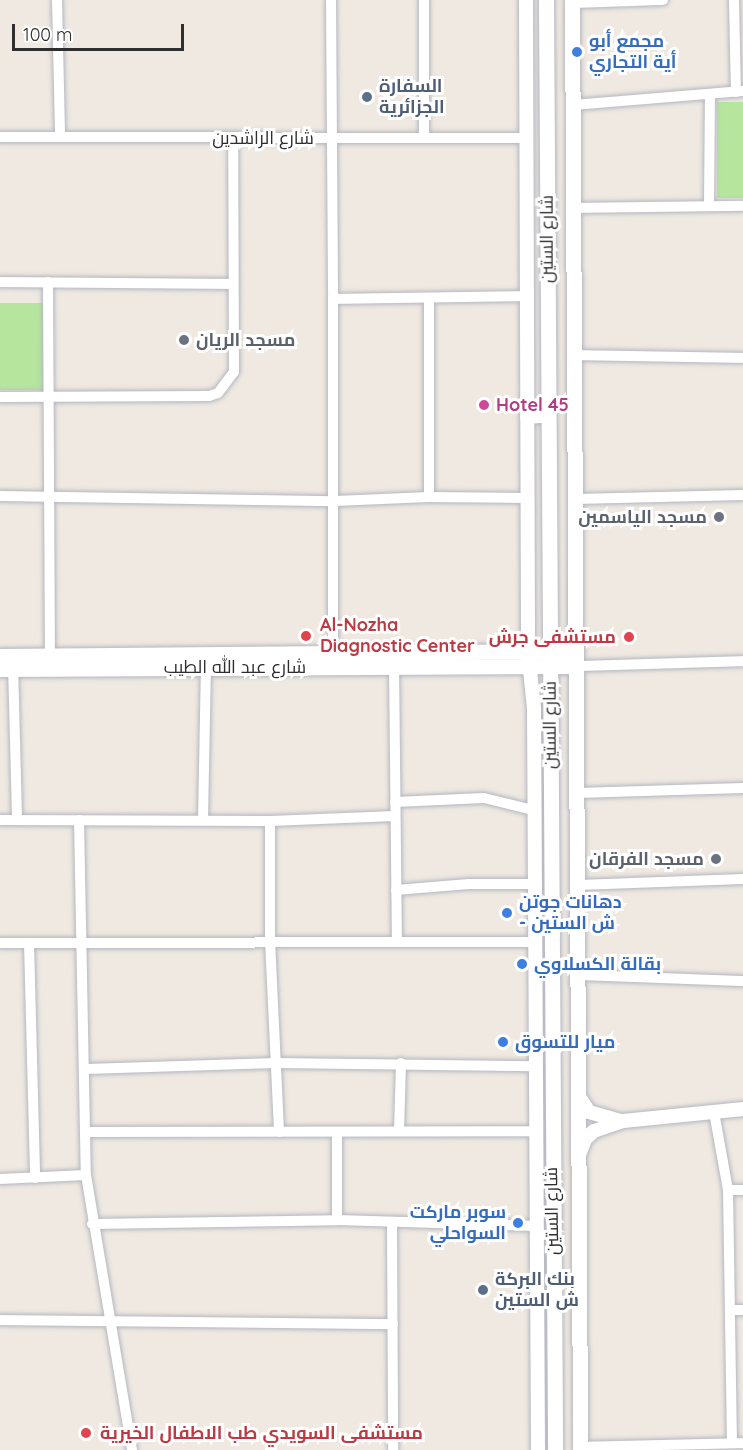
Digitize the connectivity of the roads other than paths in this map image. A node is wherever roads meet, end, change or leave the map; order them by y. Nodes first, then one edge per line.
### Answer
1 (57, 0) edge
2 (331, 0) edge
3 (424, 0) edge
4 (526, 0) edge
5 (546, 0) edge
6 (663, 0) edge
7 (734, 0) edge
8 (572, 1) edge
9 (740, 92) edge
10 (710, 94) junction
11 (573, 105) junction
12 (0, 137) edge
13 (60, 137) junction
14 (233, 138) junction
15 (331, 138) junction
16 (424, 138) junction
17 (526, 138) junction
18 (547, 143) junction
19 (573, 143) junction
20 (709, 206) junction
21 (743, 206) edge
22 (573, 208) junction
23 (0, 282) edge
24 (48, 282) junction
25 (233, 284) junction
26 (526, 296) junction
27 (333, 299) junction
28 (429, 299) junction
29 (574, 355) junction
30 (743, 358) edge
31 (0, 397) edge
32 (49, 397) junction
33 (548, 414) junction
34 (527, 416) junction
35 (743, 495) edge
36 (0, 496) edge
37 (50, 496) junction
38 (429, 497) junction
39 (527, 498) junction
40 (575, 499) junction
41 (335, 501) junction
42 (50, 656) junction
43 (577, 658) junction
44 (394, 659) junction
45 (549, 659) junction
46 (333, 660) junction
47 (528, 660) junction
48 (743, 661) edge
49 (7, 663) edge
50 (206, 667) junction
51 (743, 788) edge
52 (577, 793) junction
53 (395, 802) junction
54 (533, 810) junction
55 (395, 816) junction
56 (16, 819) junction
57 (0, 820) edge
58 (79, 820) junction
59 (203, 820) junction
60 (270, 821) junction
61 (743, 879) edge
62 (534, 884) junction
63 (578, 885) junction
64 (396, 890) junction
65 (80, 940) junction
66 (270, 940) junction
67 (398, 941) junction
68 (535, 942) junction
69 (0, 943) edge
70 (29, 943) junction
71 (578, 975) junction
72 (743, 981) edge
73 (542, 1006) junction
74 (276, 1063) junction
75 (401, 1063) junction
76 (535, 1066) junction
77 (86, 1068) junction
78 (578, 1095) junction
79 (743, 1109) edge
80 (714, 1112) junction
81 (623, 1121) junction
82 (399, 1131) junction
83 (536, 1131) junction
84 (86, 1132) junction
85 (279, 1132) junction
86 (337, 1132) junction
87 (579, 1155) junction
88 (86, 1175) junction
89 (35, 1178) junction
90 (0, 1179) edge
91 (728, 1190) junction
92 (743, 1190) edge
93 (337, 1220) junction
94 (392, 1223) junction
95 (92, 1224) junction
96 (536, 1226) junction
97 (730, 1310) junction
98 (743, 1310) edge
99 (0, 1320) edge
100 (112, 1321) junction
101 (393, 1324) junction
102 (738, 1443) edge
103 (580, 1449) edge
104 (132, 1450) edge
105 (393, 1450) edge
106 (538, 1450) edge
107 (555, 1450) edge

1 - 13 street
2 - 15 street
3 - 16 street
4 - 17 street
5 - 18 main road, شارع الستين
6 - 8 street
7 - 9 street
8 - 11 main road, شارع الستين
9 - 10 street
10 - 11 street
10 - 20 street
11 - 19 main road, شارع الستين
12 - 13 street, شارع الراشدين
13 - 14 street, شارع الراشدين
14 - 15 street, شارع الراشدين
14 - 25 street
15 - 16 street, شارع الراشدين
15 - 27 street
16 - 17 street, شارع الراشدين
17 - 26 street
18 - 19 main road
18 - 33 main road, شارع الستين
19 - 22 main road, شارع الستين
20 - 21 street
20 - 22 street
22 - 29 main road, شارع الستين
23 - 24 street
24 - 25 street
24 - 32 street
25 - 32 street
26 - 28 street
26 - 34 street
27 - 28 street
27 - 41 street
28 - 38 street
29 - 30 street
29 - 40 main road, شارع الستين
31 - 32 street
32 - 37 street
33 - 34 main road
33 - 45 main road, شارع الستين
34 - 39 street
35 - 40 street
36 - 37 street
37 - 41 street
37 - 42 street
38 - 39 street
38 - 41 street
39 - 47 street
40 - 43 main road, شارع الستين
41 - 46 street
42 - 46 main road, شارع عبد الله الطيب
42 - 49 main road, شارع عبد الله الطيب
43 - 45 main road, شارع عبد الله الطيب
43 - 48 street
43 - 52 main road, شارع الستين
44 - 46 main road, شارع عبد الله الطيب
44 - 47 main road, شارع عبد الله الطيب
44 - 53 street
45 - 47 main road, شارع عبد الله الطيب
45 - 73 main road, شارع الستين
46 - 50 main road, شارع عبد الله الطيب
47 - 54 street
49 - 50 main road, شارع عبد الله الطيب
49 - 56 street
50 - 59 street
51 - 52 street
52 - 63 main road, شارع الستين
53 - 54 street
53 - 55 street
54 - 62 street
55 - 60 street
55 - 64 street
56 - 57 street
56 - 58 street
58 - 59 street
58 - 65 street
59 - 60 street
60 - 66 street
61 - 63 street
62 - 64 street
62 - 68 street
63 - 71 main road, شارع الستين
64 - 67 street
65 - 66 street
65 - 70 street
65 - 77 street
66 - 67 street
66 - 74 street
67 - 68 street
68 - 73 street
69 - 70 street
70 - 89 street
71 - 72 street
71 - 78 main road, شارع الستين
73 - 76 street
73 - 107 main road, شارع الستين
74 - 75 street
74 - 77 street
74 - 85 street
75 - 76 street
75 - 82 street
76 - 83 street
77 - 84 street
78 - 81 street
78 - 87 main road, شارع الستين
79 - 80 street
80 - 81 street
80 - 91 street
81 - 87 street
82 - 83 street
82 - 86 street
83 - 96 street
84 - 85 street
84 - 88 street
85 - 86 street
86 - 93 street
87 - 103 main road, شارع الستين
88 - 89 street
88 - 95 street
89 - 90 street
91 - 92 street
91 - 97 street
93 - 94 street
93 - 95 street
94 - 96 street
94 - 101 street
95 - 100 street
96 - 106 street
97 - 98 street
97 - 102 street
99 - 100 street
100 - 101 street
100 - 104 street
101 - 105 street
102 - 103 street

